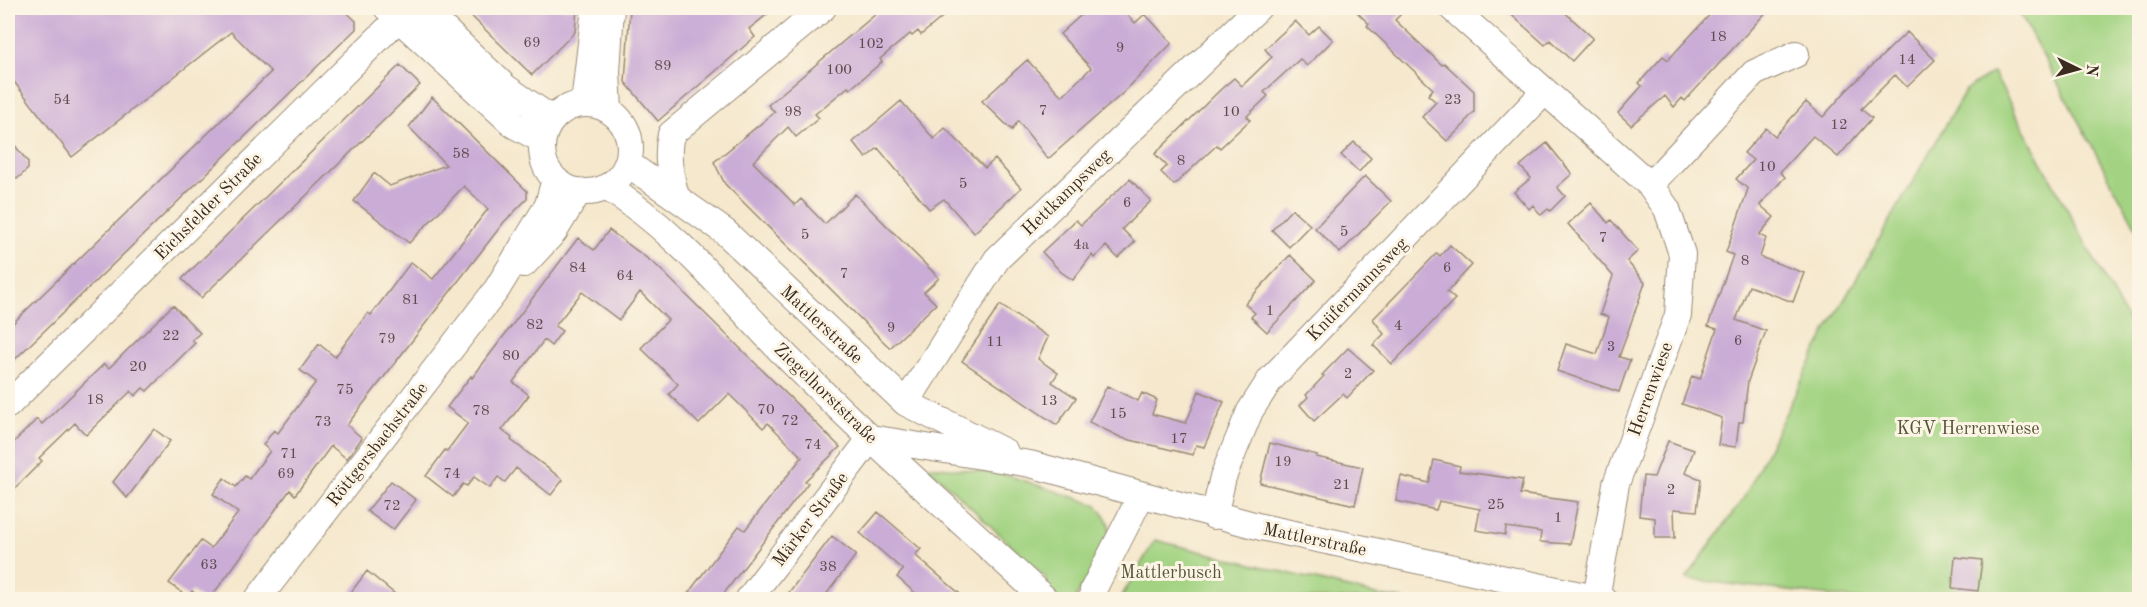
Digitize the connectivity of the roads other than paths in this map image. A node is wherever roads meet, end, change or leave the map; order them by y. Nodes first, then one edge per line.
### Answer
1 (422, 8) edge
2 (595, 8) edge
3 (611, 8) edge
4 (823, 8) edge
5 (1258, 8) edge
6 (1452, 8) edge
7 (398, 11) edge
8 (1796, 54) dead end
9 (1545, 92) junction
10 (597, 107) junction
11 (547, 130) junction
12 (627, 163) junction
13 (555, 179) junction
14 (1650, 185) junction
15 (606, 187) junction
16 (579, 191) junction
17 (676, 196) junction
18 (498, 289) junction
19 (8, 402) edge
20 (906, 403) junction
21 (871, 438) junction
22 (1029, 464) junction
23 (1141, 496) junction
24 (1214, 516) junction
25 (1600, 599) edge
26 (257, 600) edge
27 (748, 600) edge
28 (1046, 600) edge
29 (1092, 600) edge

1 - 11 street
2 - 10 street
3 - 10 street
4 - 17 street
5 - 20 street, Hettkampsweg
6 - 9 street, Herrenwiese
7 - 11 street
7 - 19 street, Eichsfelder Straße
8 - 14 street
9 - 14 street, Herrenwiese
9 - 24 street, Knüfermannsweg
10 - 11 street
10 - 12 street
11 - 13 street
12 - 15 street
12 - 17 street, Mattlerstraße
13 - 16 street
13 - 18 street, Röttgersbachstraße
14 - 25 street, Herrenwiese
15 - 16 street
15 - 21 street, Ziegelhorststraße
16 - 18 street, Röttgersbachstraße
17 - 20 street, Mattlerstraße
18 - 26 street, Röttgersbachstraße
20 - 22 street, Mattlerstraße
21 - 22 street, Mattlerstraße
21 - 27 street, Märker Straße
21 - 28 street, Ziegelhorststraße
22 - 23 street, Mattlerstraße
23 - 24 street, Mattlerstraße
23 - 29 street
24 - 25 street, Mattlerstraße

